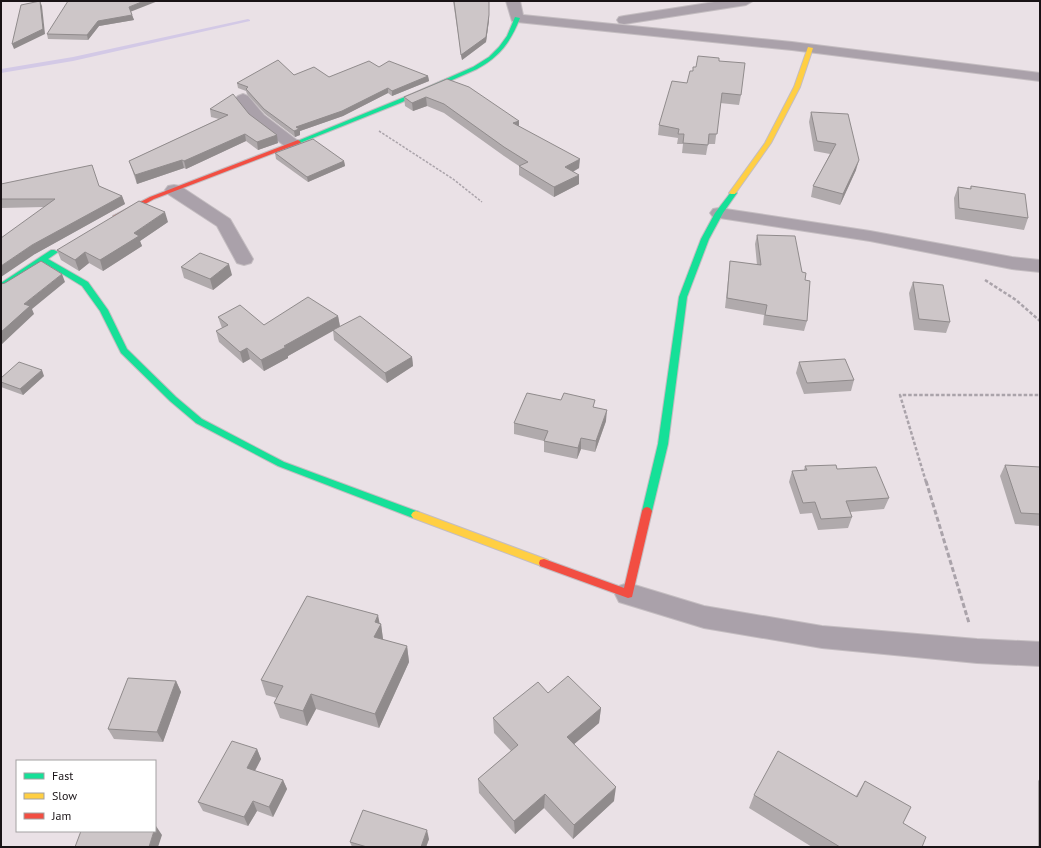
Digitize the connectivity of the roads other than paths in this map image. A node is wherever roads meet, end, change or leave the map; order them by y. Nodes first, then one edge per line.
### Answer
1 (513, 1) edge
2 (746, 1) edge
3 (516, 18) junction
4 (590, 25) junction
5 (810, 48) junction
6 (1040, 77) edge
7 (243, 99) dead end
8 (292, 144) junction
9 (174, 190) junction
10 (719, 212) junction
11 (106, 222) edge
12 (62, 248) edge
13 (43, 259) junction
14 (244, 259) dead end
15 (1040, 266) edge
16 (1, 286) edge
17 (628, 594) junction
18 (1040, 654) edge

1 - 3 street
2 - 4 street
3 - 4 street
3 - 8 street
4 - 5 street
5 - 6 street
5 - 10 street
7 - 8 street
8 - 9 street
9 - 11 street
9 - 14 street
10 - 15 street
10 - 17 street
12 - 13 street
13 - 16 street
13 - 17 street
17 - 18 street

